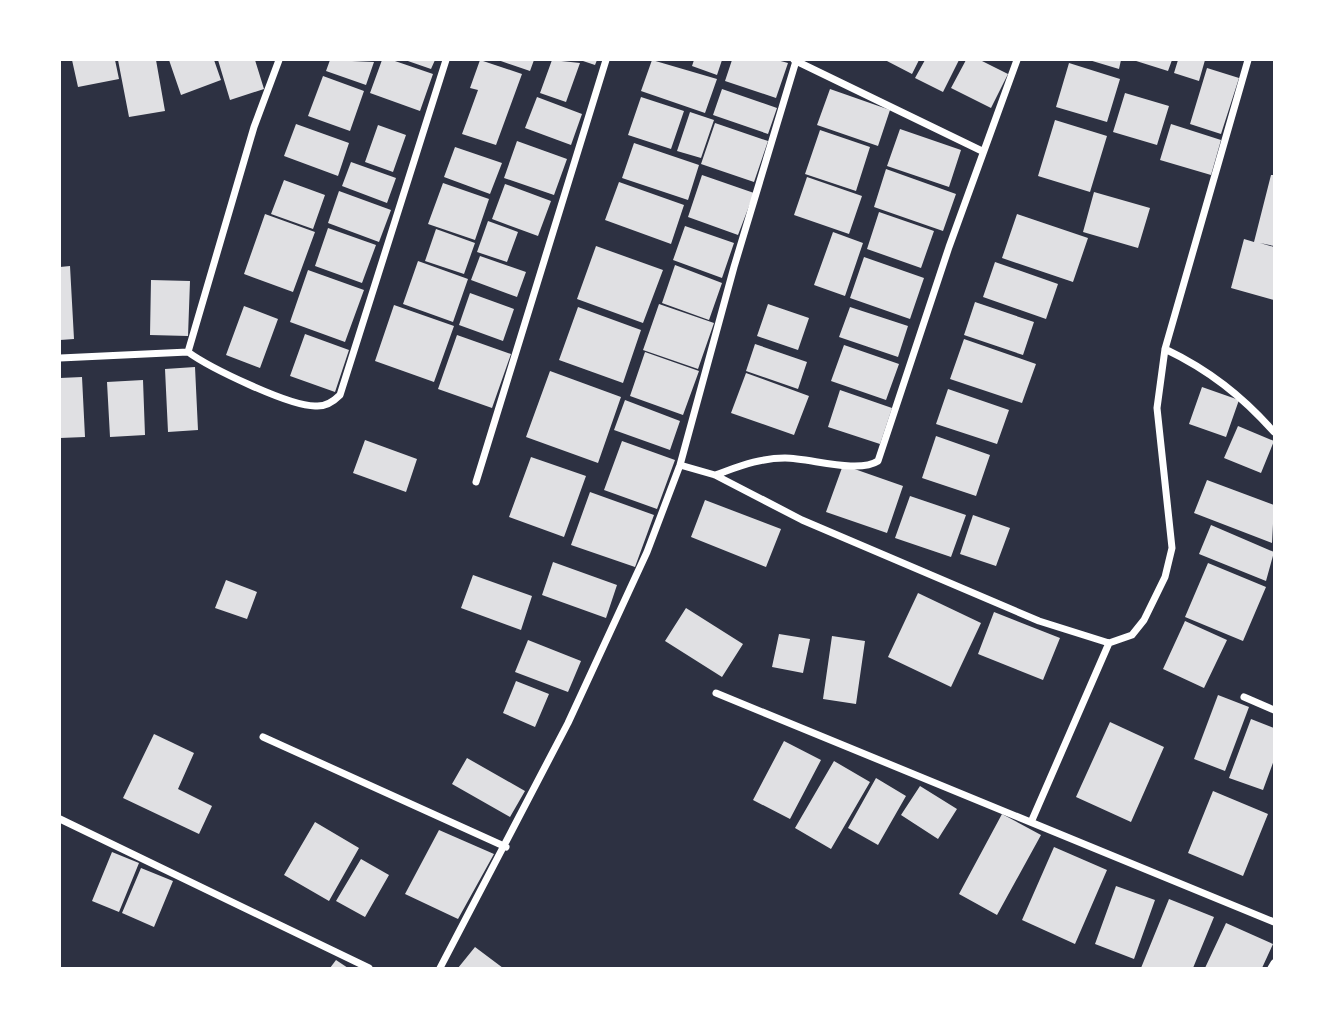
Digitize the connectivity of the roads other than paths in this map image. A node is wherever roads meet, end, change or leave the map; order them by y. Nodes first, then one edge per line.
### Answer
1 (279, 60) edge
2 (446, 60) edge
3 (607, 60) edge
4 (795, 60) edge
5 (1017, 60) edge
6 (1248, 60) edge
7 (982, 151) junction
8 (1165, 349) junction
9 (188, 352) junction
10 (60, 358) edge
11 (1275, 432) edge
12 (680, 464) junction
13 (715, 475) junction
14 (477, 482) dead end
15 (1109, 643) junction
16 (716, 693) dead end
17 (1244, 697) dead end
18 (1275, 710) edge
19 (263, 737) dead end
20 (60, 819) edge
21 (1032, 820) junction
22 (506, 847) junction
23 (1275, 922) edge
24 (1275, 963) edge
25 (369, 968) edge
26 (440, 968) edge
27 (1271, 968) edge

1 - 9 street
2 - 9 street
3 - 14 street
4 - 7 street
4 - 12 street
5 - 7 street
6 - 8 street
7 - 13 street
8 - 11 street
8 - 15 street
9 - 10 street
12 - 13 street
12 - 22 street
13 - 15 street
15 - 21 street
16 - 21 street
17 - 18 street
19 - 22 street
20 - 25 street
21 - 23 street
22 - 26 street
24 - 27 street

